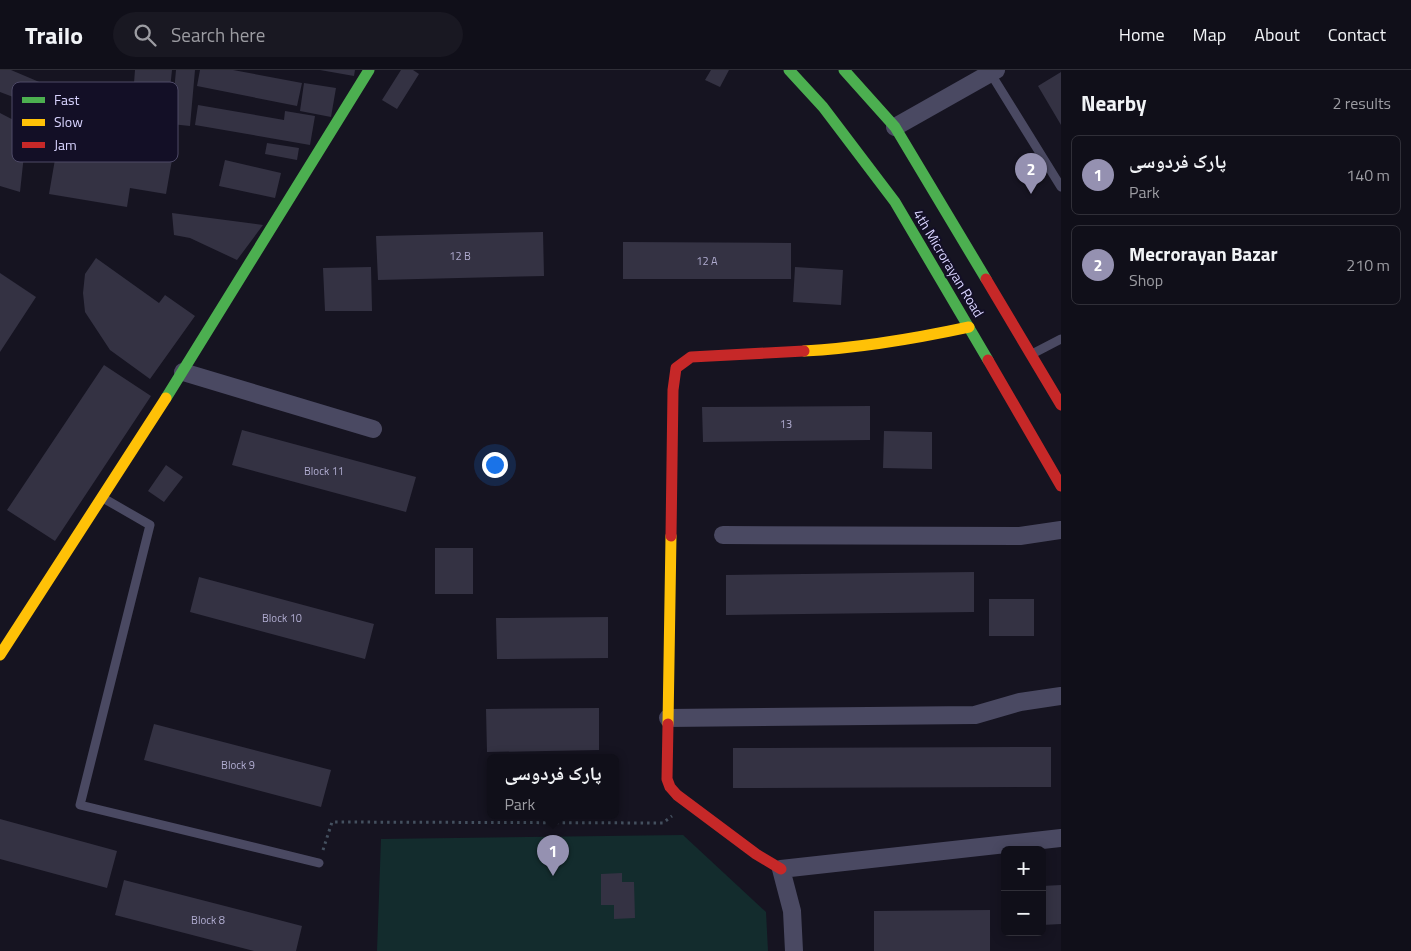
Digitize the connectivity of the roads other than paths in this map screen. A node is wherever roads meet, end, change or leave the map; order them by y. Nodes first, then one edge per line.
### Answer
1 (369, 70) edge
2 (789, 70) edge
3 (844, 70) edge
4 (994, 72) edge
5 (895, 127) junction
6 (1061, 187) edge
7 (969, 327) junction
8 (1061, 339) edge
9 (1032, 354) junction
10 (183, 372) junction
11 (1061, 405) edge
12 (373, 429) dead end
13 (1061, 486) edge
14 (103, 498) junction
15 (1061, 530) edge
16 (723, 536) dead end
17 (0, 655) edge
18 (1061, 696) edge
19 (668, 718) junction
20 (1061, 838) edge
21 (319, 863) road end
22 (781, 869) junction
23 (794, 951) edge

1 - 10 street
2 - 7 street, 4th Microrayan Road
3 - 5 street, 4th Microrayan Road
4 - 5 street
4 - 6 lane
5 - 9 street, 4th Microrayan Road
7 - 13 street, 4th Microrayan Road
7 - 19 street
8 - 9 lane
9 - 11 street, 4th Microrayan Road
10 - 12 street
10 - 14 street
14 - 17 street
14 - 21 lane
15 - 16 street
18 - 19 street
19 - 22 street
20 - 22 street
22 - 23 street

